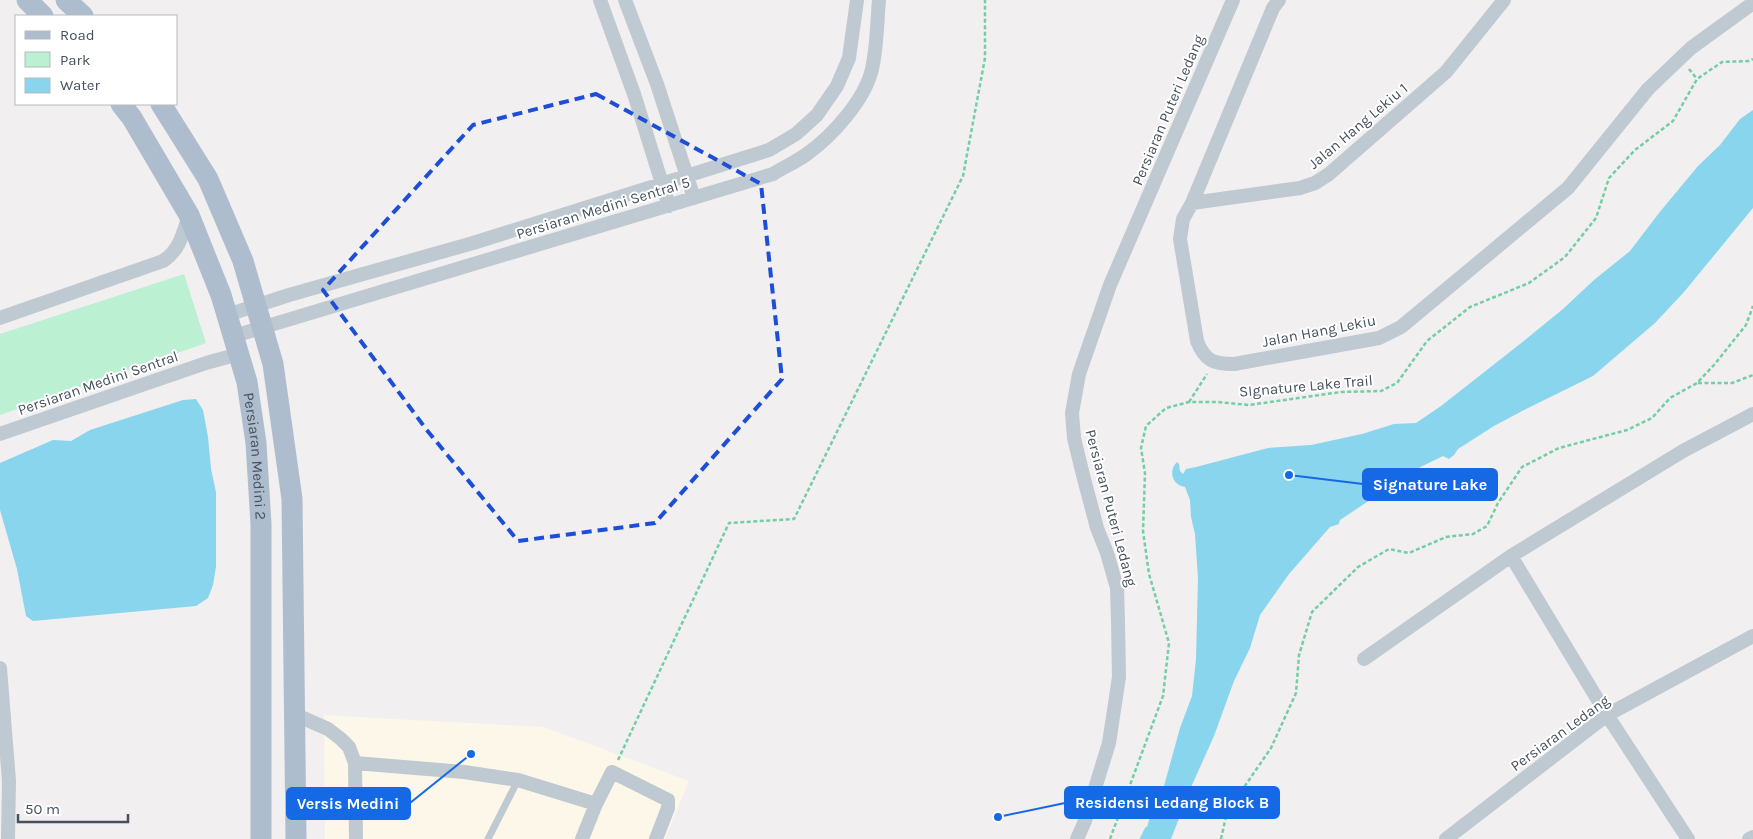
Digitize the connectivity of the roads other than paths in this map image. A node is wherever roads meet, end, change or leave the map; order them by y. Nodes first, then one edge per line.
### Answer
1 (27, 0) edge
2 (66, 0) edge
3 (600, 0) edge
4 (625, 0) edge
5 (858, 0) edge
6 (879, 0) edge
7 (1233, 0) edge
8 (1279, 0) edge
9 (1504, 0) edge
10 (1753, 3) edge
11 (42, 15) edge
12 (81, 15) edge
13 (122, 105) edge
14 (162, 105) edge
15 (687, 175) junction
16 (662, 184) junction
17 (694, 198) junction
18 (1192, 203) junction
19 (669, 206) junction
20 (189, 215) junction
21 (256, 305) junction
22 (227, 315) junction
23 (0, 318) edge
24 (262, 327) junction
25 (237, 345) junction
26 (1753, 414) edge
27 (0, 434) edge
28 (1511, 556) junction
29 (1753, 636) edge
30 (1364, 659) dead end
31 (0, 668) edge
32 (294, 714) junction
33 (1607, 715) junction
34 (355, 763) junction
35 (518, 780) junction
36 (596, 804) junction
37 (1753, 837) edge
38 (8, 839) edge
39 (261, 839) edge
40 (296, 839) edge
41 (356, 839) edge
42 (488, 839) edge
43 (582, 839) edge
44 (656, 839) edge
45 (1077, 839) edge
46 (1446, 839) edge
47 (1688, 839) edge
48 (1750, 839) edge

1 - 11 main road
2 - 12 main road
3 - 16 street
4 - 15 street
5 - 15 street, Persiaran Medini Sentral 5
6 - 17 street, Persiaran Medini Sentral 5
7 - 45 street, Persiaran Puteri Ledang
8 - 18 street
9 - 18 street, Jalan Hang Lekiu 1
10 - 18 street, Jalan Hang Lekiu
13 - 20 main road, Persiaran Medini 2
14 - 21 main road, Persiaran Medini 2
15 - 16 street, Persiaran Medini Sentral 5
15 - 17 street
16 - 19 street
16 - 21 street, Persiaran Medini Sentral 5
17 - 19 street, Persiaran Medini Sentral 5
19 - 24 street, Persiaran Medini Sentral 5
20 - 22 main road, Persiaran Medini 2
20 - 23 street
21 - 22 street, Persiaran Medini Sentral 5
21 - 24 main road, Persiaran Medini 2
22 - 25 main road, Persiaran Medini 2
24 - 25 street, Persiaran Medini Sentral 5
24 - 32 main road, Persiaran Medini 2
25 - 27 street, Persiaran Medini Sentral
25 - 39 main road, Persiaran Medini 2
26 - 28 street
28 - 30 street
28 - 33 street
29 - 33 street, Persiaran Ledang
31 - 38 street
32 - 34 street
32 - 40 main road, Persiaran Medini 2
33 - 46 street, Persiaran Ledang
33 - 47 street
34 - 35 street
34 - 41 street
35 - 36 street
35 - 42 lane
36 - 43 street
36 - 44 street
37 - 48 street

